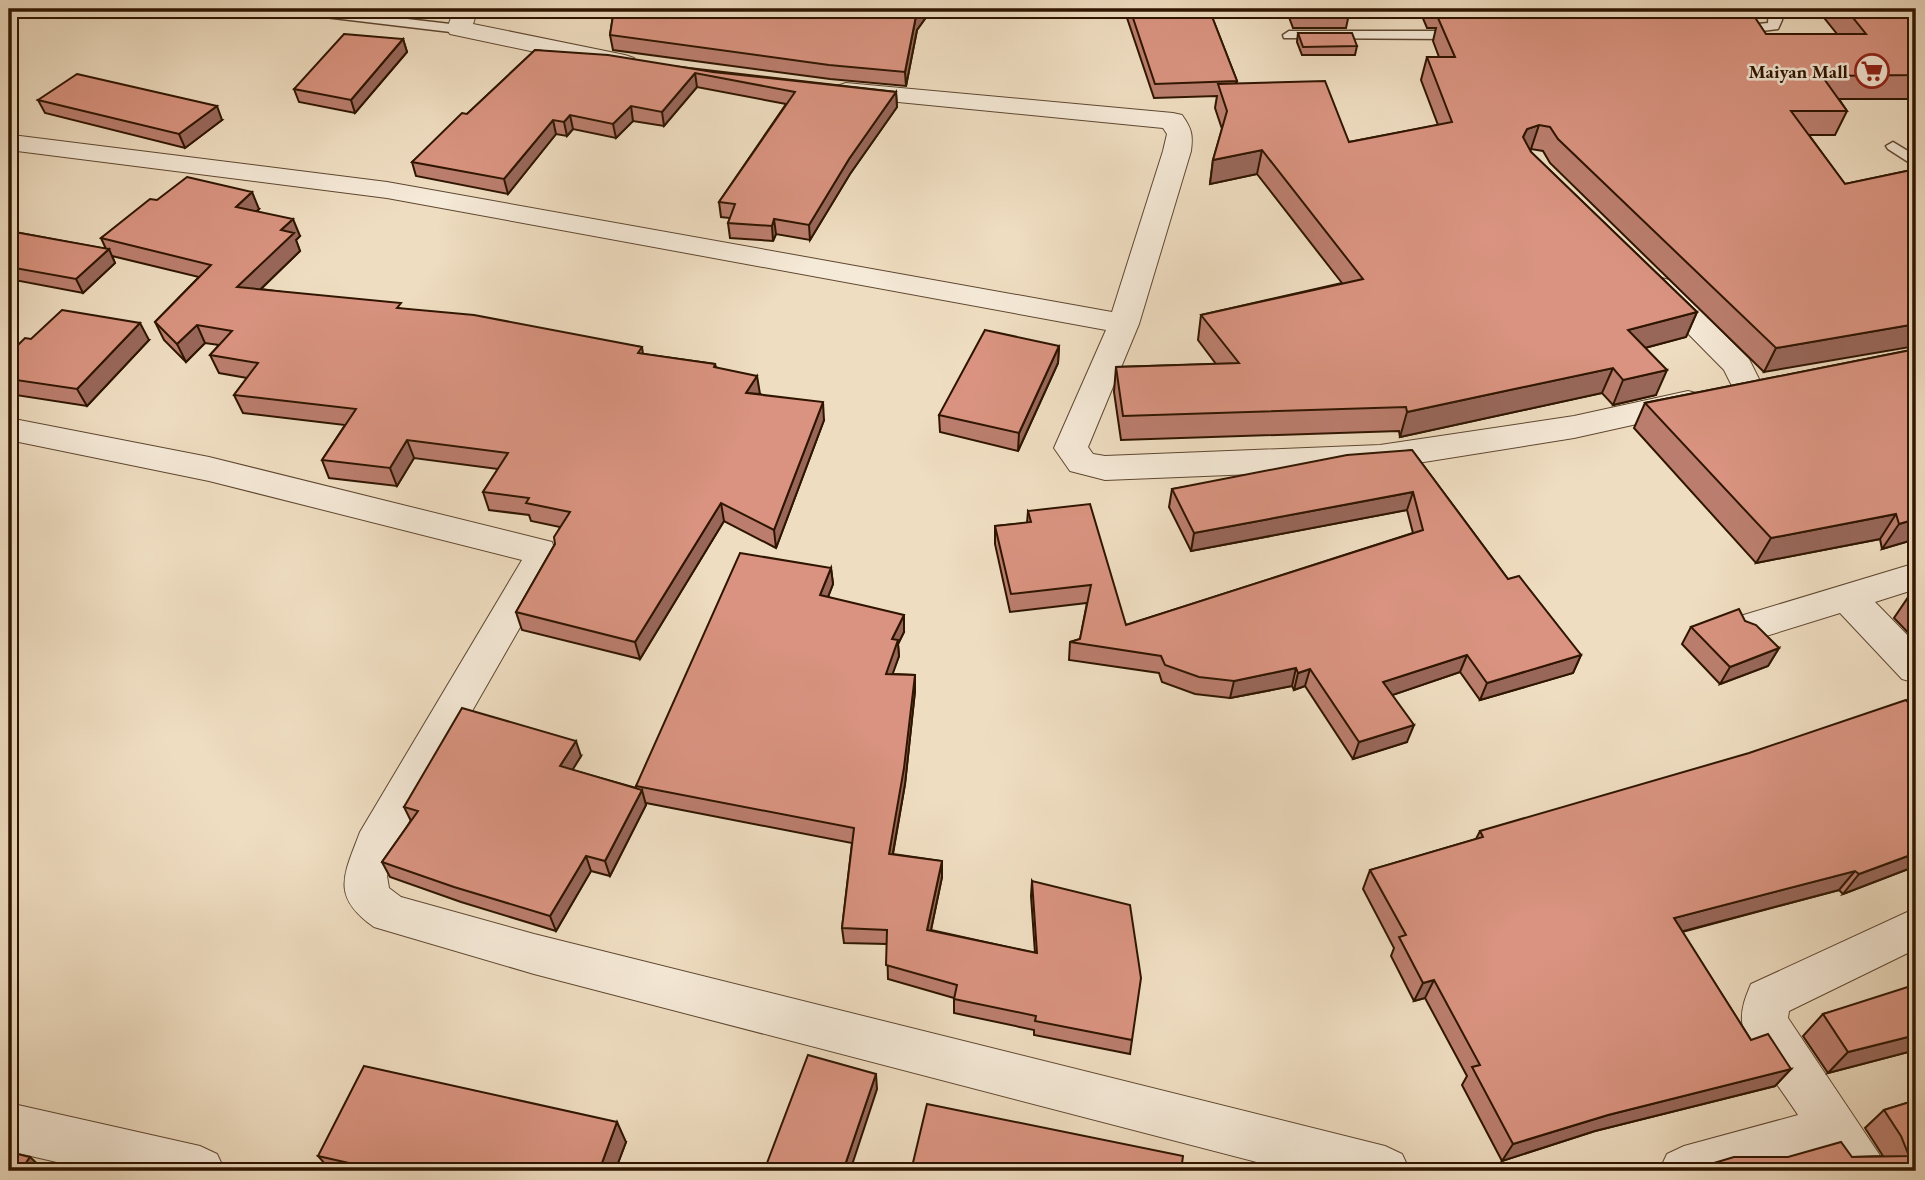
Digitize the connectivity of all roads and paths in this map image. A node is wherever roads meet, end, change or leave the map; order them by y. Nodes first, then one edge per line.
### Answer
1 (291, 9) edge
2 (1774, 9) edge
3 (462, 19) edge
4 (1729, 30) edge
5 (1470, 34) edge
6 (1289, 35) dead end
7 (657, 67) edge
8 (817, 88) edge
9 (10, 142) edge
10 (1893, 146) dead end
11 (1916, 163) edge
12 (1641, 270) edge
13 (1124, 324) junction
14 (9, 429) edge
15 (1916, 576) edge
16 (1847, 597) junction
17 (1750, 627) edge
18 (1916, 668) edge
19 (1916, 928) edge
20 (9, 1128) edge
21 (1834, 1129) junction
22 (200, 1171) edge
23 (1385, 1171) edge
24 (1684, 1171) edge
25 (1863, 1171) edge

1 - 3 lane
2 - 4 lane
3 - 7 street
5 - 6 lane
8 - 13 street
9 - 13 street
10 - 11 lane
12 - 13 street
14 - 23 street
15 - 16 street
16 - 17 street
16 - 18 street
19 - 21 street
20 - 22 street
21 - 24 street
21 - 25 street

